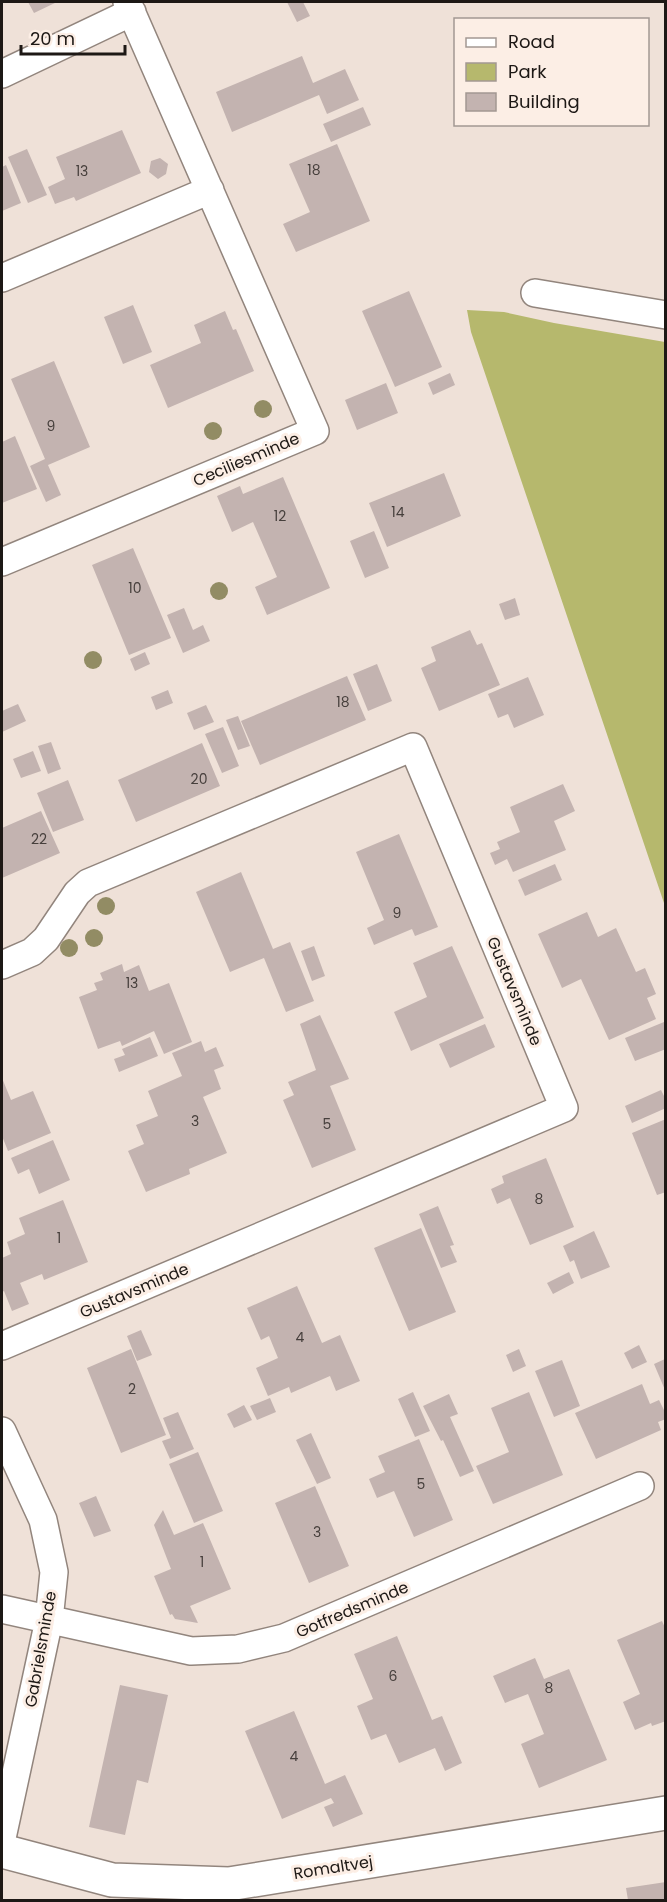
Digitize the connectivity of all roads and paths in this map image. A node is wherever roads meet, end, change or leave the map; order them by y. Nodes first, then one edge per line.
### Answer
1 (130, 7) edge
2 (2, 74) edge
3 (210, 190) junction
4 (2, 278) edge
5 (535, 293) dead end
6 (666, 315) edge
7 (2, 562) edge
8 (2, 965) edge
9 (2, 1346) edge
10 (2, 1431) edge
11 (640, 1486) dead end
12 (2, 1609) edge
13 (49, 1620) junction
14 (666, 1813) edge
15 (2, 1838) edge
16 (2, 1851) edge
17 (231, 1892) edge

1 - 2 street
1 - 3 street, Ceciliesminde
3 - 4 street
3 - 7 street, Ceciliesminde
5 - 6 street
8 - 9 street, Gustavsminde
10 - 13 street, Gabrielsminde
11 - 13 street, Gotfredsminde
12 - 13 street, Gotfredsminde
13 - 15 street, Gabrielsminde
14 - 17 street, Romaltvej
16 - 17 street, Romaltvej

